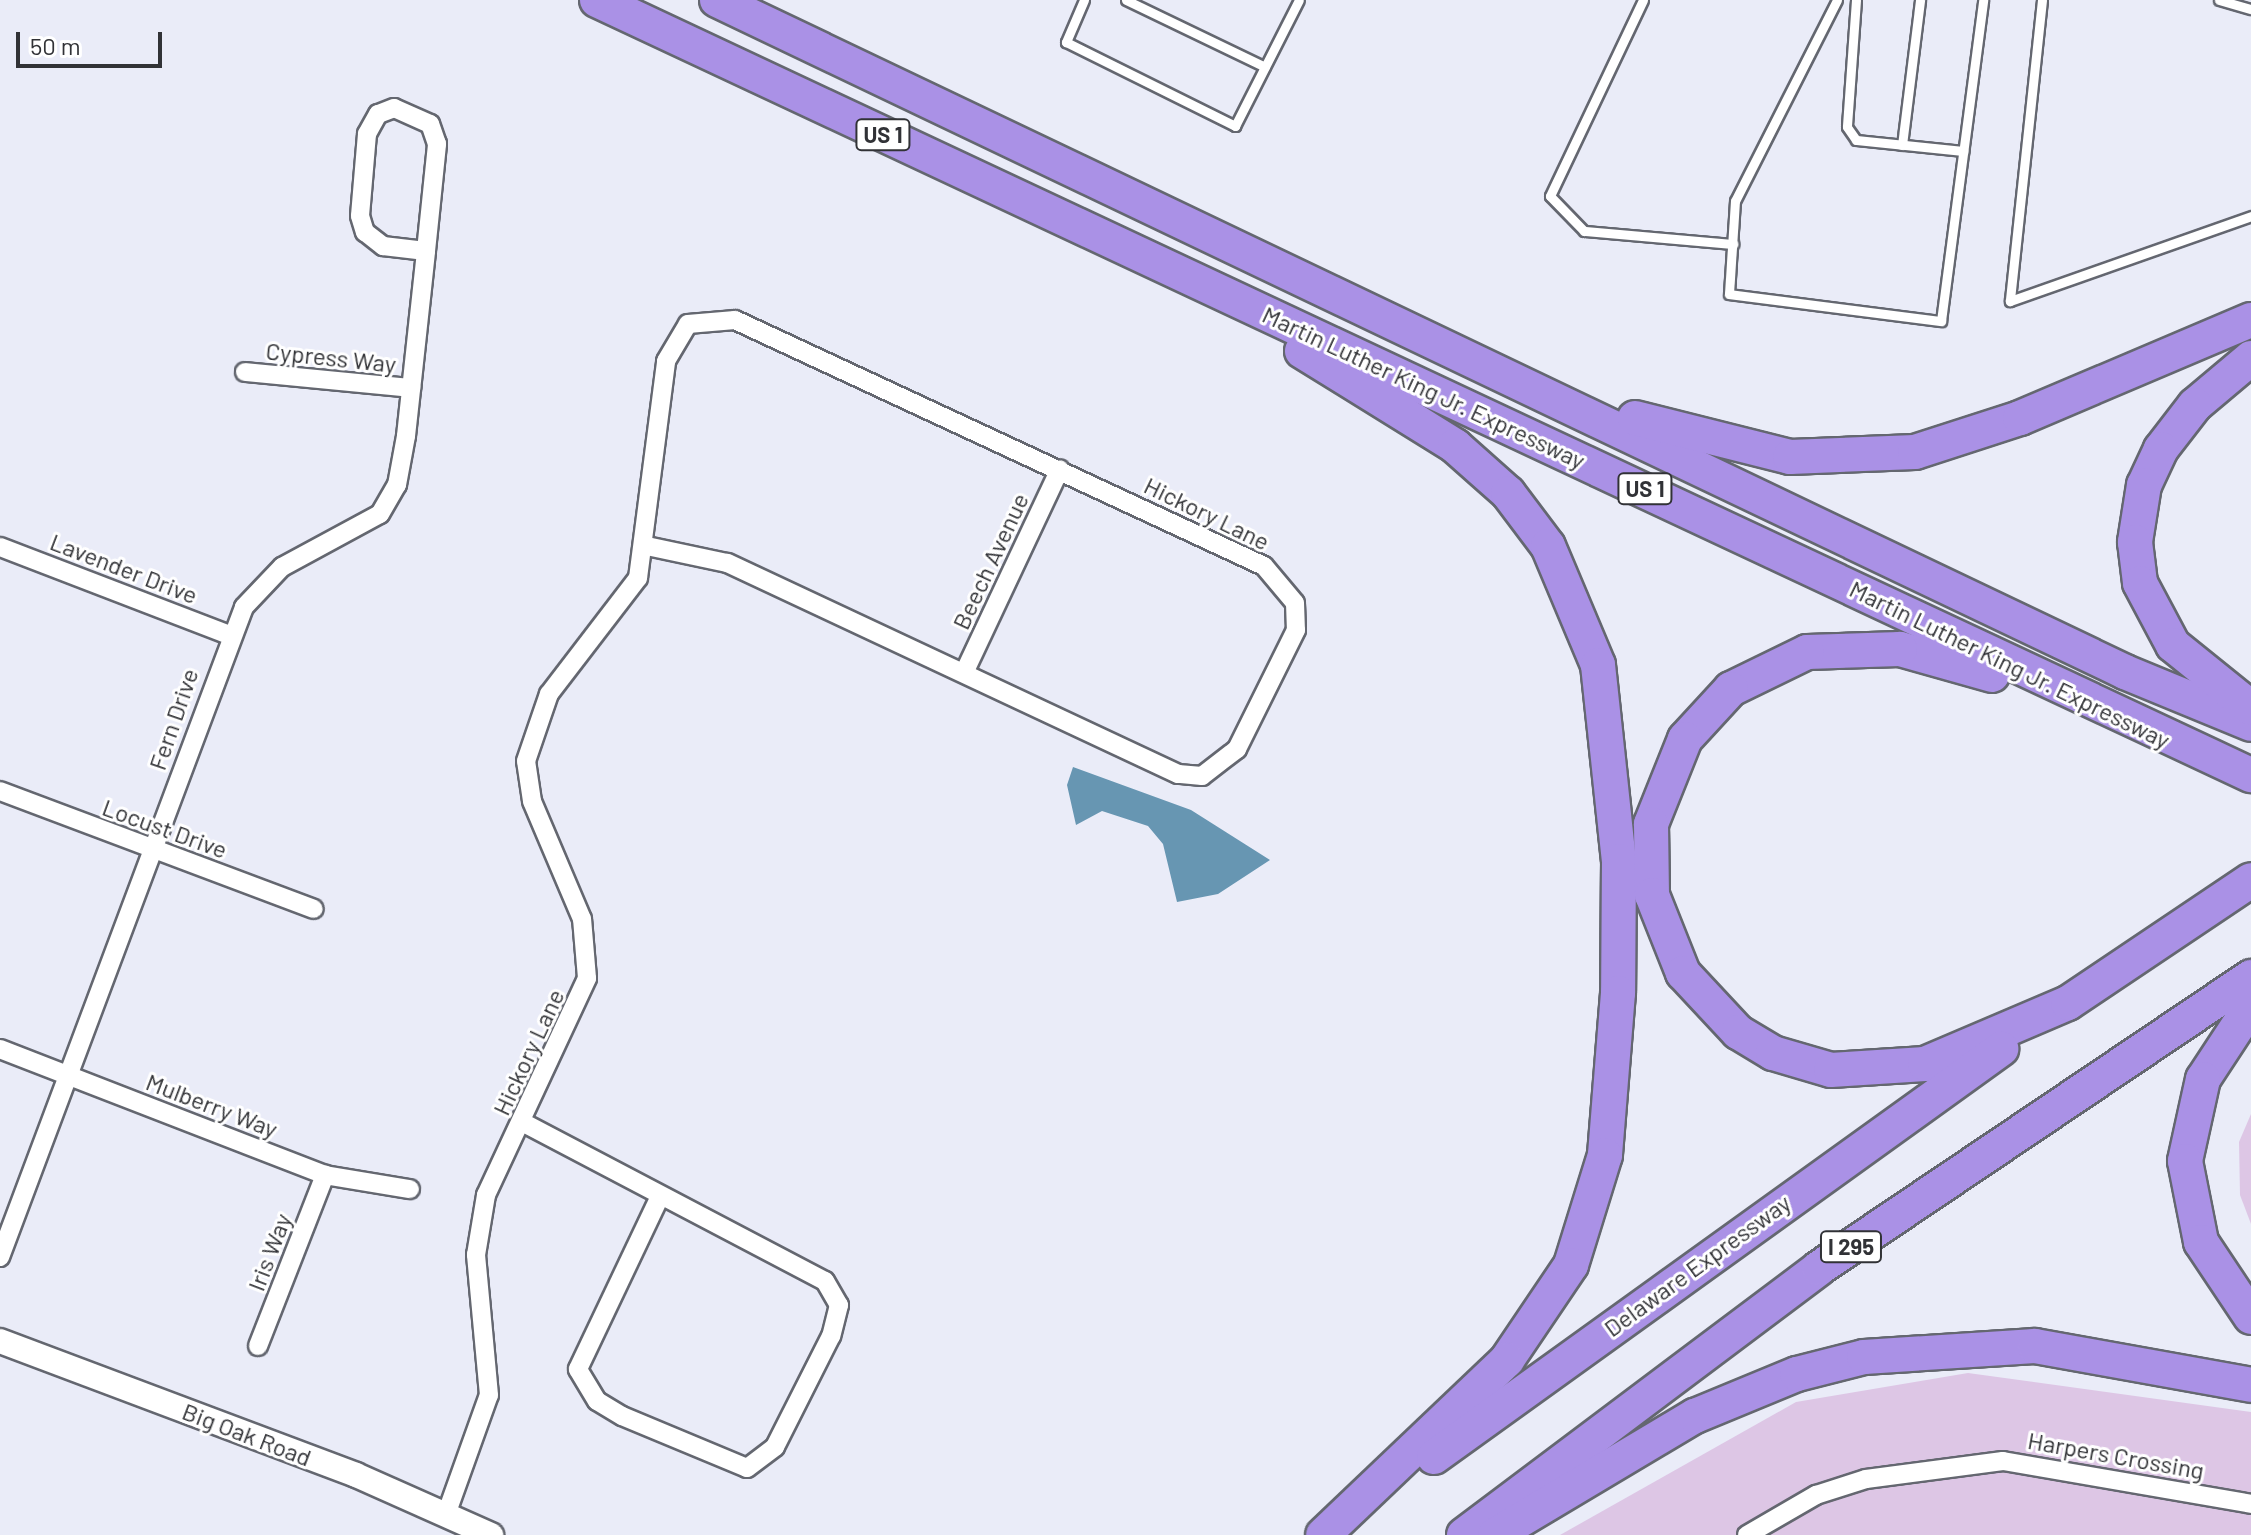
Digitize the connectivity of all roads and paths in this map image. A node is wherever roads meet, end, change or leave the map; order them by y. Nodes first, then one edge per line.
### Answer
1 (597, 0) edge
2 (717, 0) edge
3 (1084, 0) edge
4 (1126, 0) edge
5 (1299, 0) edge
6 (1643, 0) edge
7 (1837, 0) edge
8 (1856, 0) edge
9 (1920, 0) edge
10 (1983, 0) edge
11 (2042, 0) edge
12 (2219, 0) edge
13 (2251, 9) edge
14 (1265, 67) junction
15 (1902, 145) junction
16 (1963, 151) junction
17 (2251, 216) edge
18 (1733, 244) junction
19 (426, 251) junction
20 (1168, 270) junction
21 (2251, 320) edge
22 (2251, 358) edge
23 (1478, 360) junction
24 (245, 372) dead end
25 (411, 388) junction
26 (1060, 469) junction
27 (647, 546) junction
28 (0, 547) edge
29 (229, 635) junction
30 (964, 673) junction
31 (2251, 708) edge
32 (2118, 718) junction
33 (2251, 724) edge
34 (2251, 775) edge
35 (0, 791) edge
36 (153, 850) junction
37 (2251, 880) edge
38 (314, 909) dead end
39 (2251, 977) edge
40 (2068, 1003) junction
41 (2251, 1006) edge
42 (0, 1049) edge
43 (67, 1074) junction
44 (522, 1122) junction
45 (325, 1175) junction
46 (410, 1189) dead end
47 (660, 1196) junction
48 (0, 1257) edge
49 (2251, 1317) edge
50 (0, 1341) edge
51 (258, 1346) dead end
52 (2251, 1385) edge
53 (2251, 1504) edge
54 (447, 1512) junction
55 (491, 1535) edge
56 (1323, 1535) edge
57 (1332, 1535) edge
58 (1464, 1535) edge
59 (1495, 1535) edge
60 (1747, 1535) edge

1 - 20 highway, Martin Luther King Jr. Expressway / US 1
2 - 23 highway, Martin Luther King Jr. Expressway / US 1
3 - 14 lane
4 - 14 lane
5 - 14 lane
6 - 18 lane
7 - 18 lane
8 - 15 lane
9 - 15 lane
10 - 16 lane
11 - 17 lane
12 - 13 lane
15 - 16 lane
16 - 18 lane
19 - 19 street, Fern Drive
19 - 25 street, Fern Drive
20 - 32 highway, Martin Luther King Jr. Expressway / US 1
20 - 56 highway
21 - 23 highway
22 - 31 highway
23 - 33 highway, Martin Luther King Jr. Expressway / US 1
24 - 25 street, Cypress Way
25 - 29 street, Fern Drive
26 - 27 street, Hickory Lane
26 - 30 street, Beech Avenue
26 - 30 street, Hickory Lane
27 - 30 street, Hickory Lane
27 - 44 street, Hickory Lane
28 - 29 street, Lavender Drive
29 - 36 street, Fern Drive
32 - 34 highway, Martin Luther King Jr. Expressway / US 1
32 - 40 highway
35 - 36 street, Locust Drive
36 - 38 street, Locust Drive
36 - 43 street, Fern Drive
37 - 40 highway
39 - 58 highway, I 295
40 - 57 highway, Delaware Expressway
41 - 49 highway
42 - 43 street, Mulberry Way
43 - 45 street, Mulberry Way
43 - 48 street, Fern Drive
44 - 47 street
44 - 54 street, Hickory Lane
45 - 46 street, Mulberry Way
45 - 51 street, Iris Way
47 - 47 street
50 - 54 street, Big Oak Road
52 - 59 highway
53 - 60 street, Harpers Crossing
54 - 55 street, Big Oak Road

